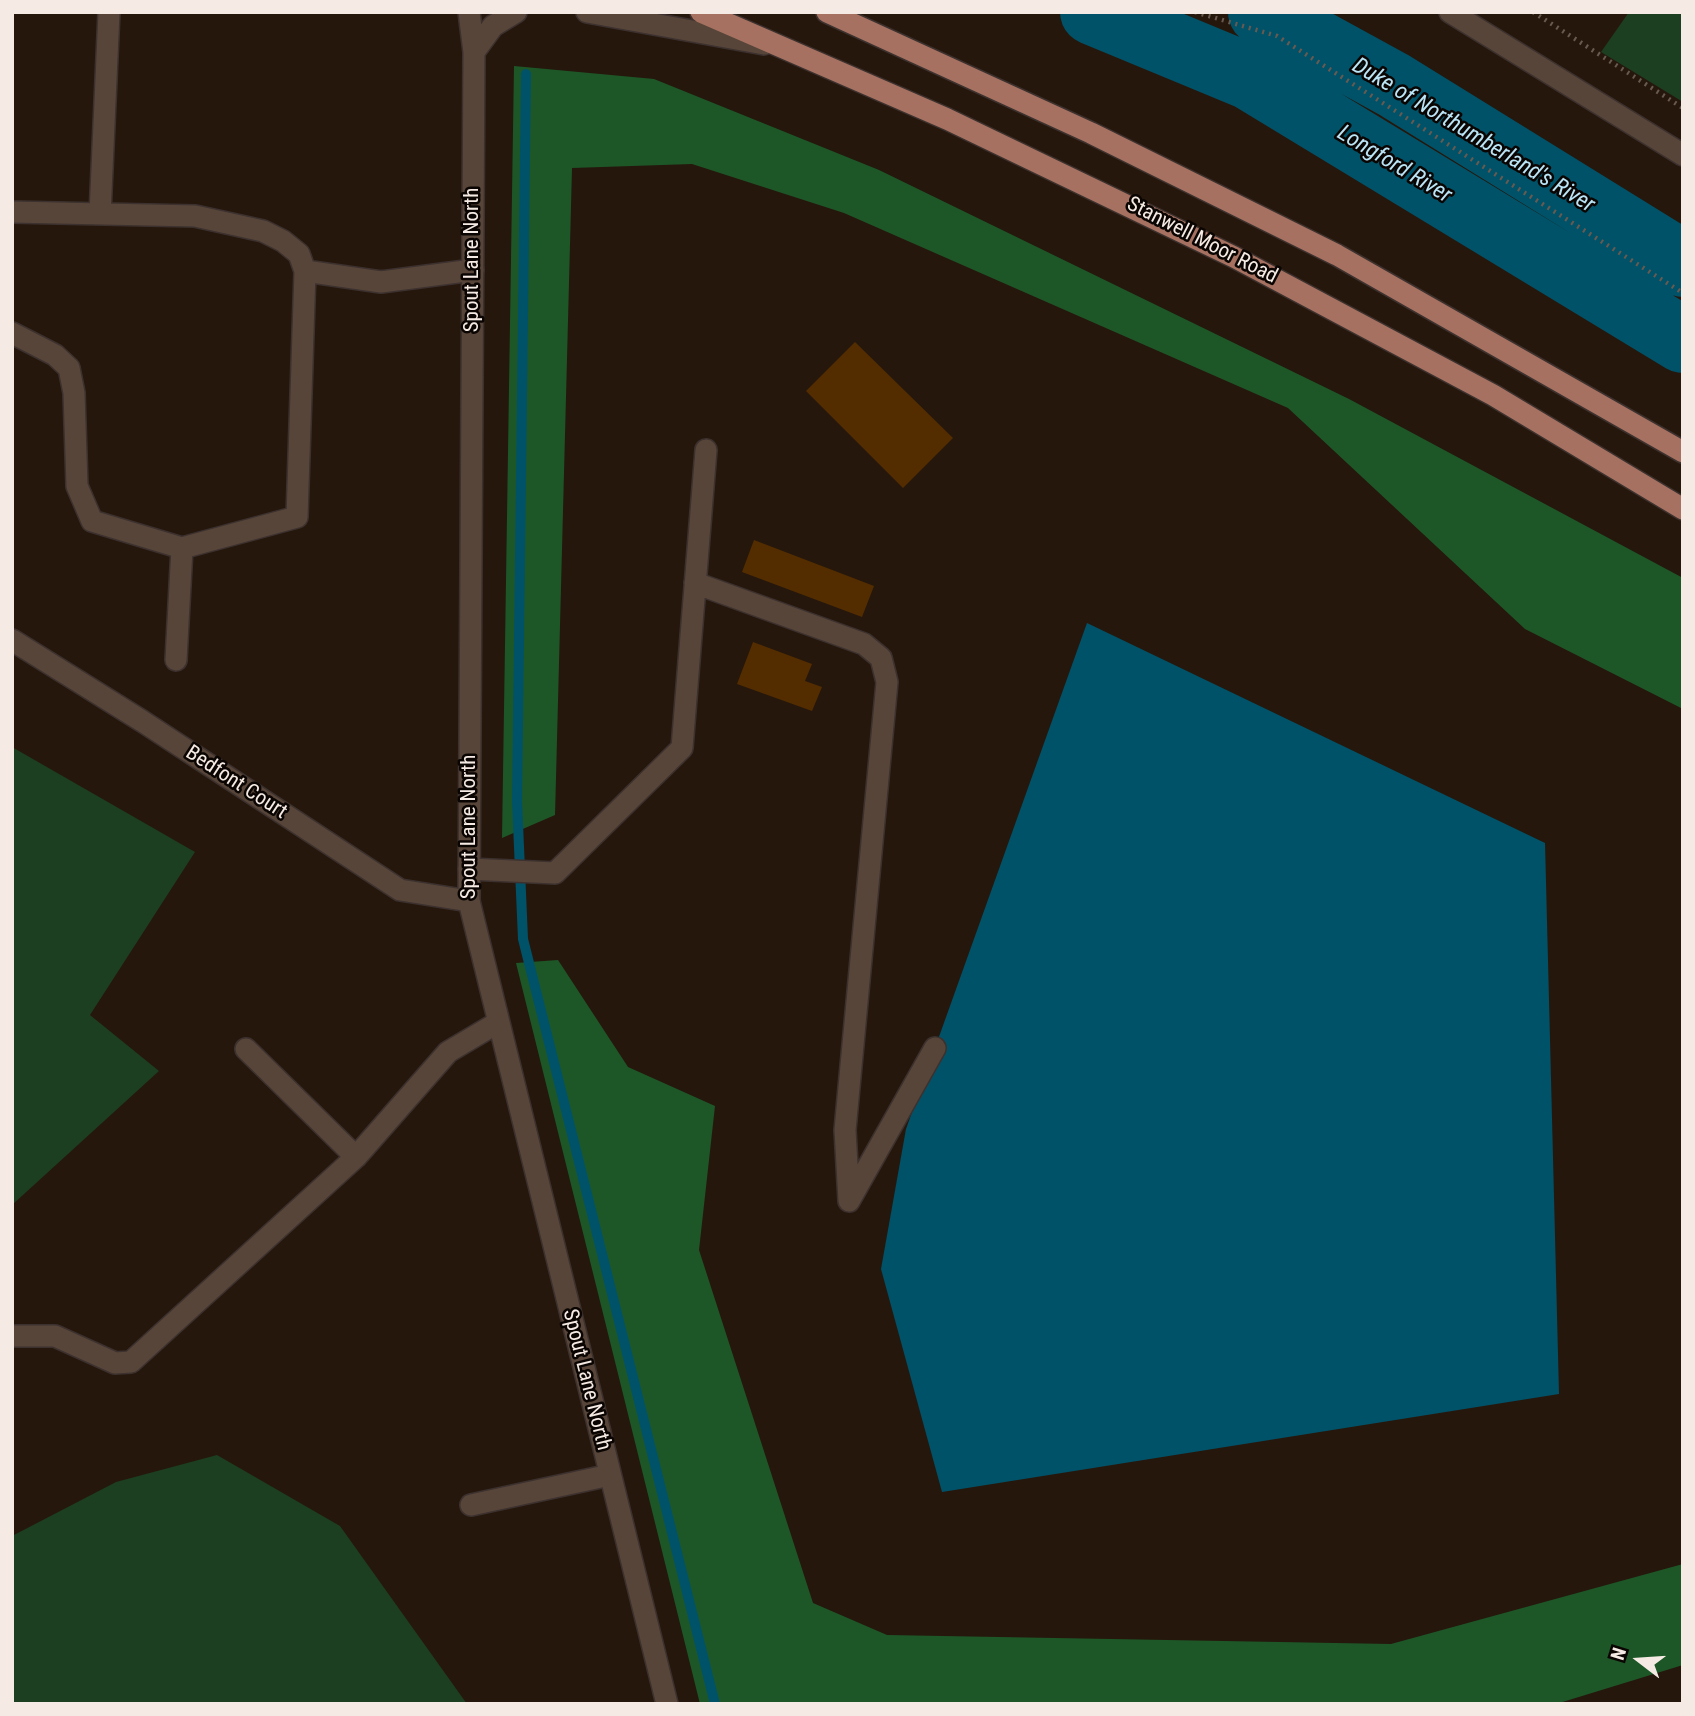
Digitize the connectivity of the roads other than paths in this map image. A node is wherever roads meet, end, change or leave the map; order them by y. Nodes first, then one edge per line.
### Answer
1 (109, 12) edge
2 (469, 12) edge
3 (516, 12) edge
4 (587, 12) edge
5 (701, 12) edge
6 (827, 12) edge
7 (1450, 12) edge
8 (787, 48) junction
9 (474, 52) junction
10 (1683, 155) edge
11 (12, 212) edge
12 (100, 214) junction
13 (473, 270) junction
14 (305, 271) junction
15 (12, 333) edge
16 (706, 450) dead end
17 (1683, 452) edge
18 (1683, 509) edge
19 (182, 548) junction
20 (695, 583) junction
21 (12, 640) edge
22 (176, 660) dead end
23 (469, 869) junction
24 (469, 901) junction
25 (497, 1023) junction
26 (935, 1048) dead end
27 (246, 1049) dead end
28 (356, 1157) junction
29 (12, 1336) edge
30 (610, 1475) junction
31 (471, 1505) dead end
32 (667, 1704) edge

1 - 12 street
2 - 9 street, Spout Lane North
3 - 9 street
4 - 8 street
5 - 8 main road, Stanwell Moor Road
6 - 17 main road
7 - 10 street
8 - 18 main road, Stanwell Moor Road
9 - 13 street, Spout Lane North
11 - 12 street
12 - 14 street
13 - 14 street
13 - 23 street, Spout Lane North
14 - 19 street
15 - 19 street
16 - 20 street
19 - 22 street
20 - 23 street
20 - 26 street
21 - 24 street, Bedfont Court
23 - 24 street, Spout Lane North
24 - 25 street, Spout Lane North
25 - 28 street
25 - 30 street, Spout Lane North
27 - 28 street
28 - 29 street
30 - 31 street
30 - 32 street, Spout Lane North

